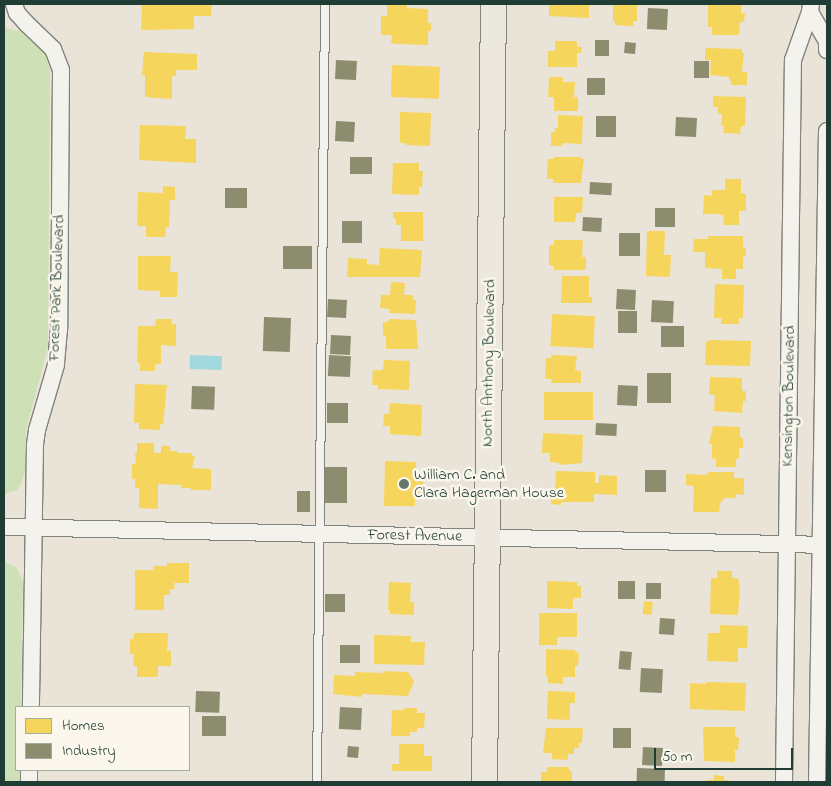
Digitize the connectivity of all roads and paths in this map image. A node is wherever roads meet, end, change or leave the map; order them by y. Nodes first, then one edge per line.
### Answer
1 (9, 4) edge
2 (14, 4) edge
3 (325, 4) edge
4 (493, 4) edge
5 (810, 8) edge
6 (4, 15) edge
7 (827, 50) edge
8 (827, 131) edge
9 (34, 526) junction
10 (4, 527) edge
11 (320, 534) junction
12 (487, 537) junction
13 (786, 544) junction
14 (824, 545) edge
15 (31, 706) edge
16 (317, 782) edge
17 (484, 782) edge
18 (784, 782) edge
19 (817, 782) edge

1 - 6 street
2 - 9 street, Forest Park Boulevard
3 - 11 lane
4 - 12 main road, North Anthony Boulevard
5 - 7 street, Kensington Boulevard
5 - 13 street, Kensington Boulevard
8 - 14 street, Kensington Boulevard
9 - 10 street, Forest Avenue
9 - 11 street, Forest Avenue
9 - 15 street, Forest Park Boulevard
11 - 12 street, Forest Avenue
11 - 16 lane
12 - 13 street, Forest Avenue
12 - 17 main road, North Anthony Boulevard
13 - 14 street, Forest Avenue
13 - 18 street, Kensington Boulevard
14 - 19 street, Kensington Boulevard

